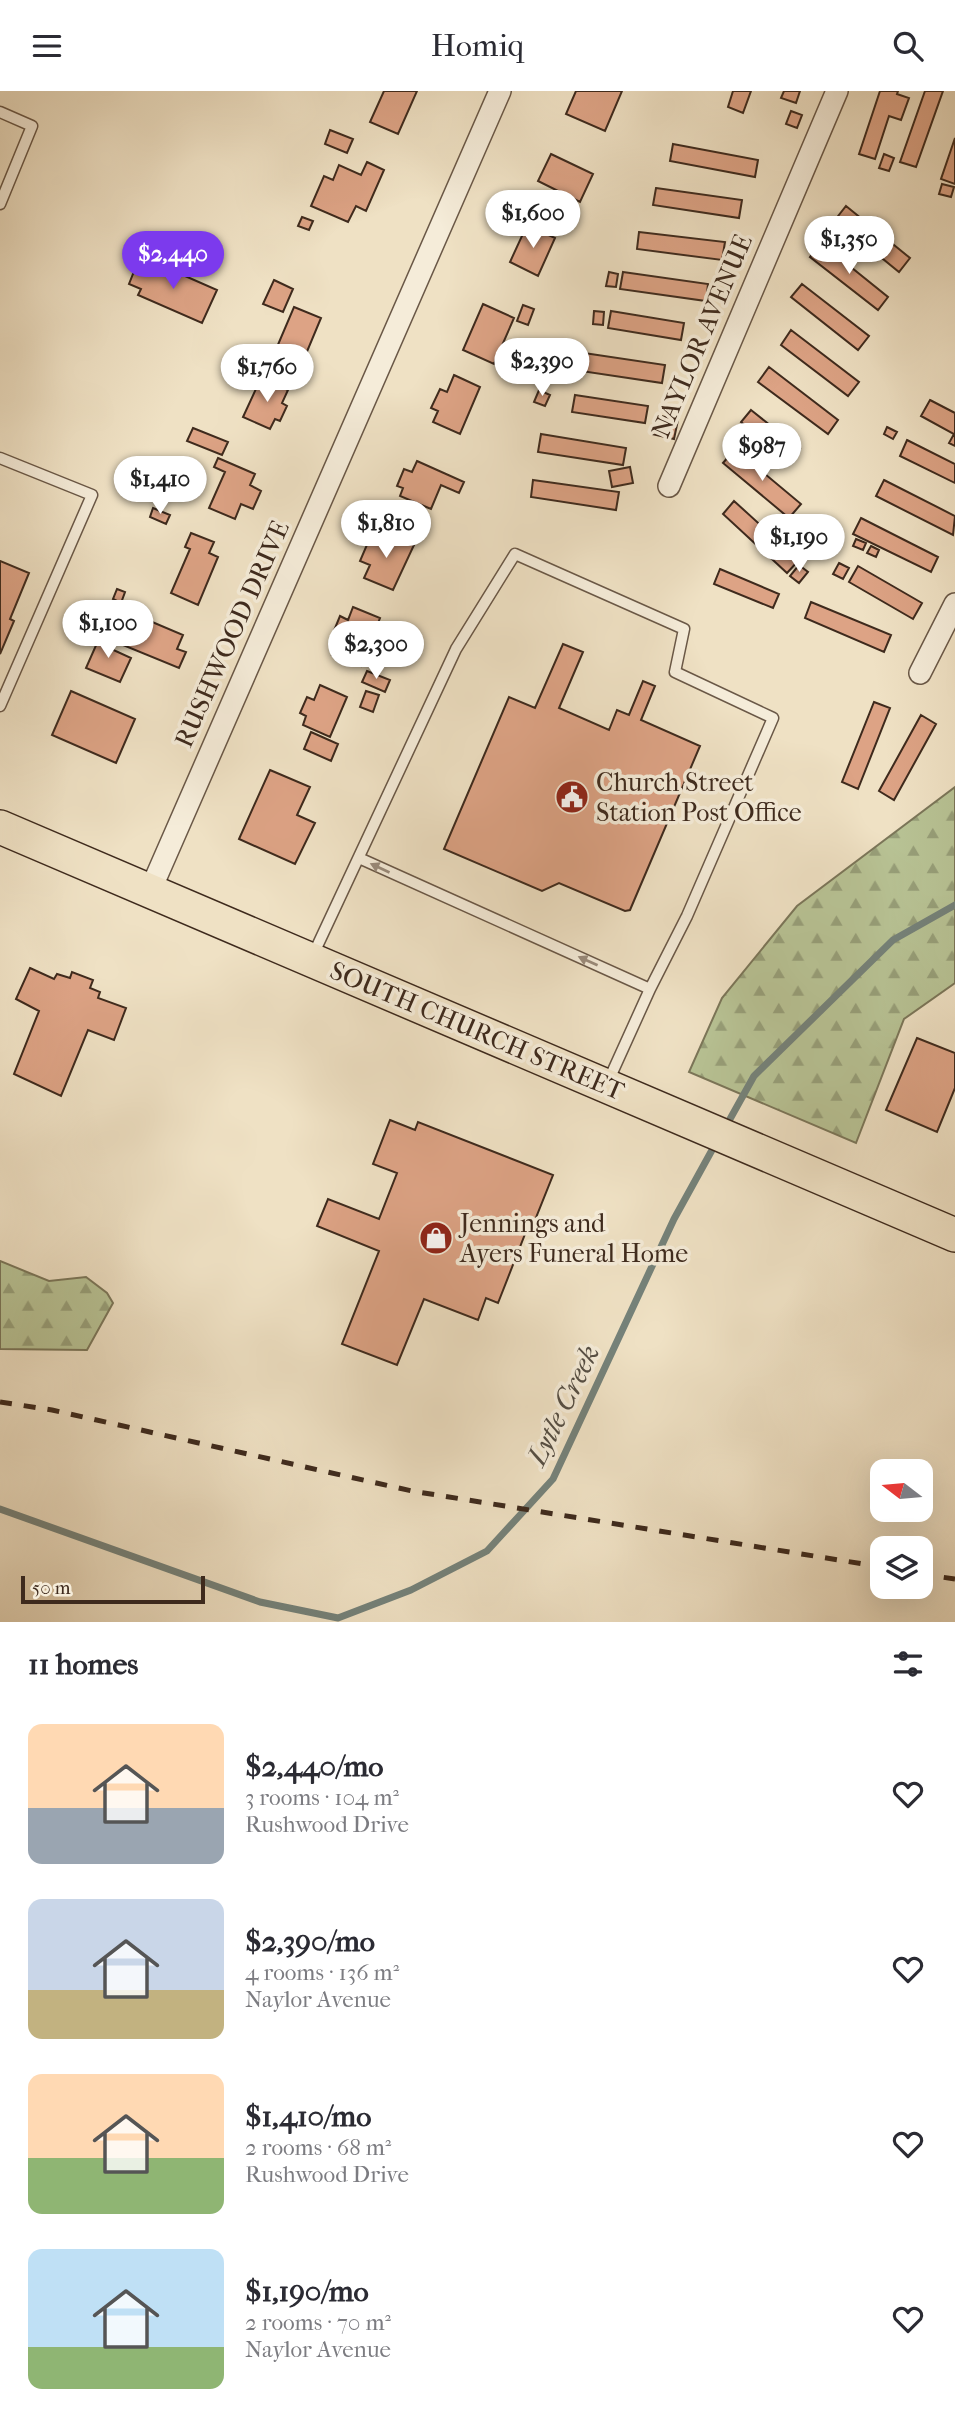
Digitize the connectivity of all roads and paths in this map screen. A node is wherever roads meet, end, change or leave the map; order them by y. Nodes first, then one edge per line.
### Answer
1 (500, 91) edge
2 (837, 91) edge
3 (0, 112) edge
4 (0, 204) edge
5 (0, 458) edge
6 (668, 486) dead end
7 (955, 604) edge
8 (920, 673) dead end
9 (0, 706) edge
10 (0, 827) edge
11 (359, 858) junction
12 (150, 891) junction
13 (311, 960) junction
14 (650, 989) junction
15 (606, 1087) junction
16 (955, 1235) edge

1 - 12 street, RUSHWOOD DRIVE
2 - 6 street, NAYLOR AVENUE
3 - 4 lane
5 - 9 lane
7 - 8 street
10 - 12 main road, SOUTH CHURCH STREET
11 - 13 lane
14 -> 11 lane
11 - 14 lane
12 - 13 main road, SOUTH CHURCH STREET
13 - 15 main road, SOUTH CHURCH STREET
14 - 15 lane
15 - 16 main road, SOUTH CHURCH STREET

